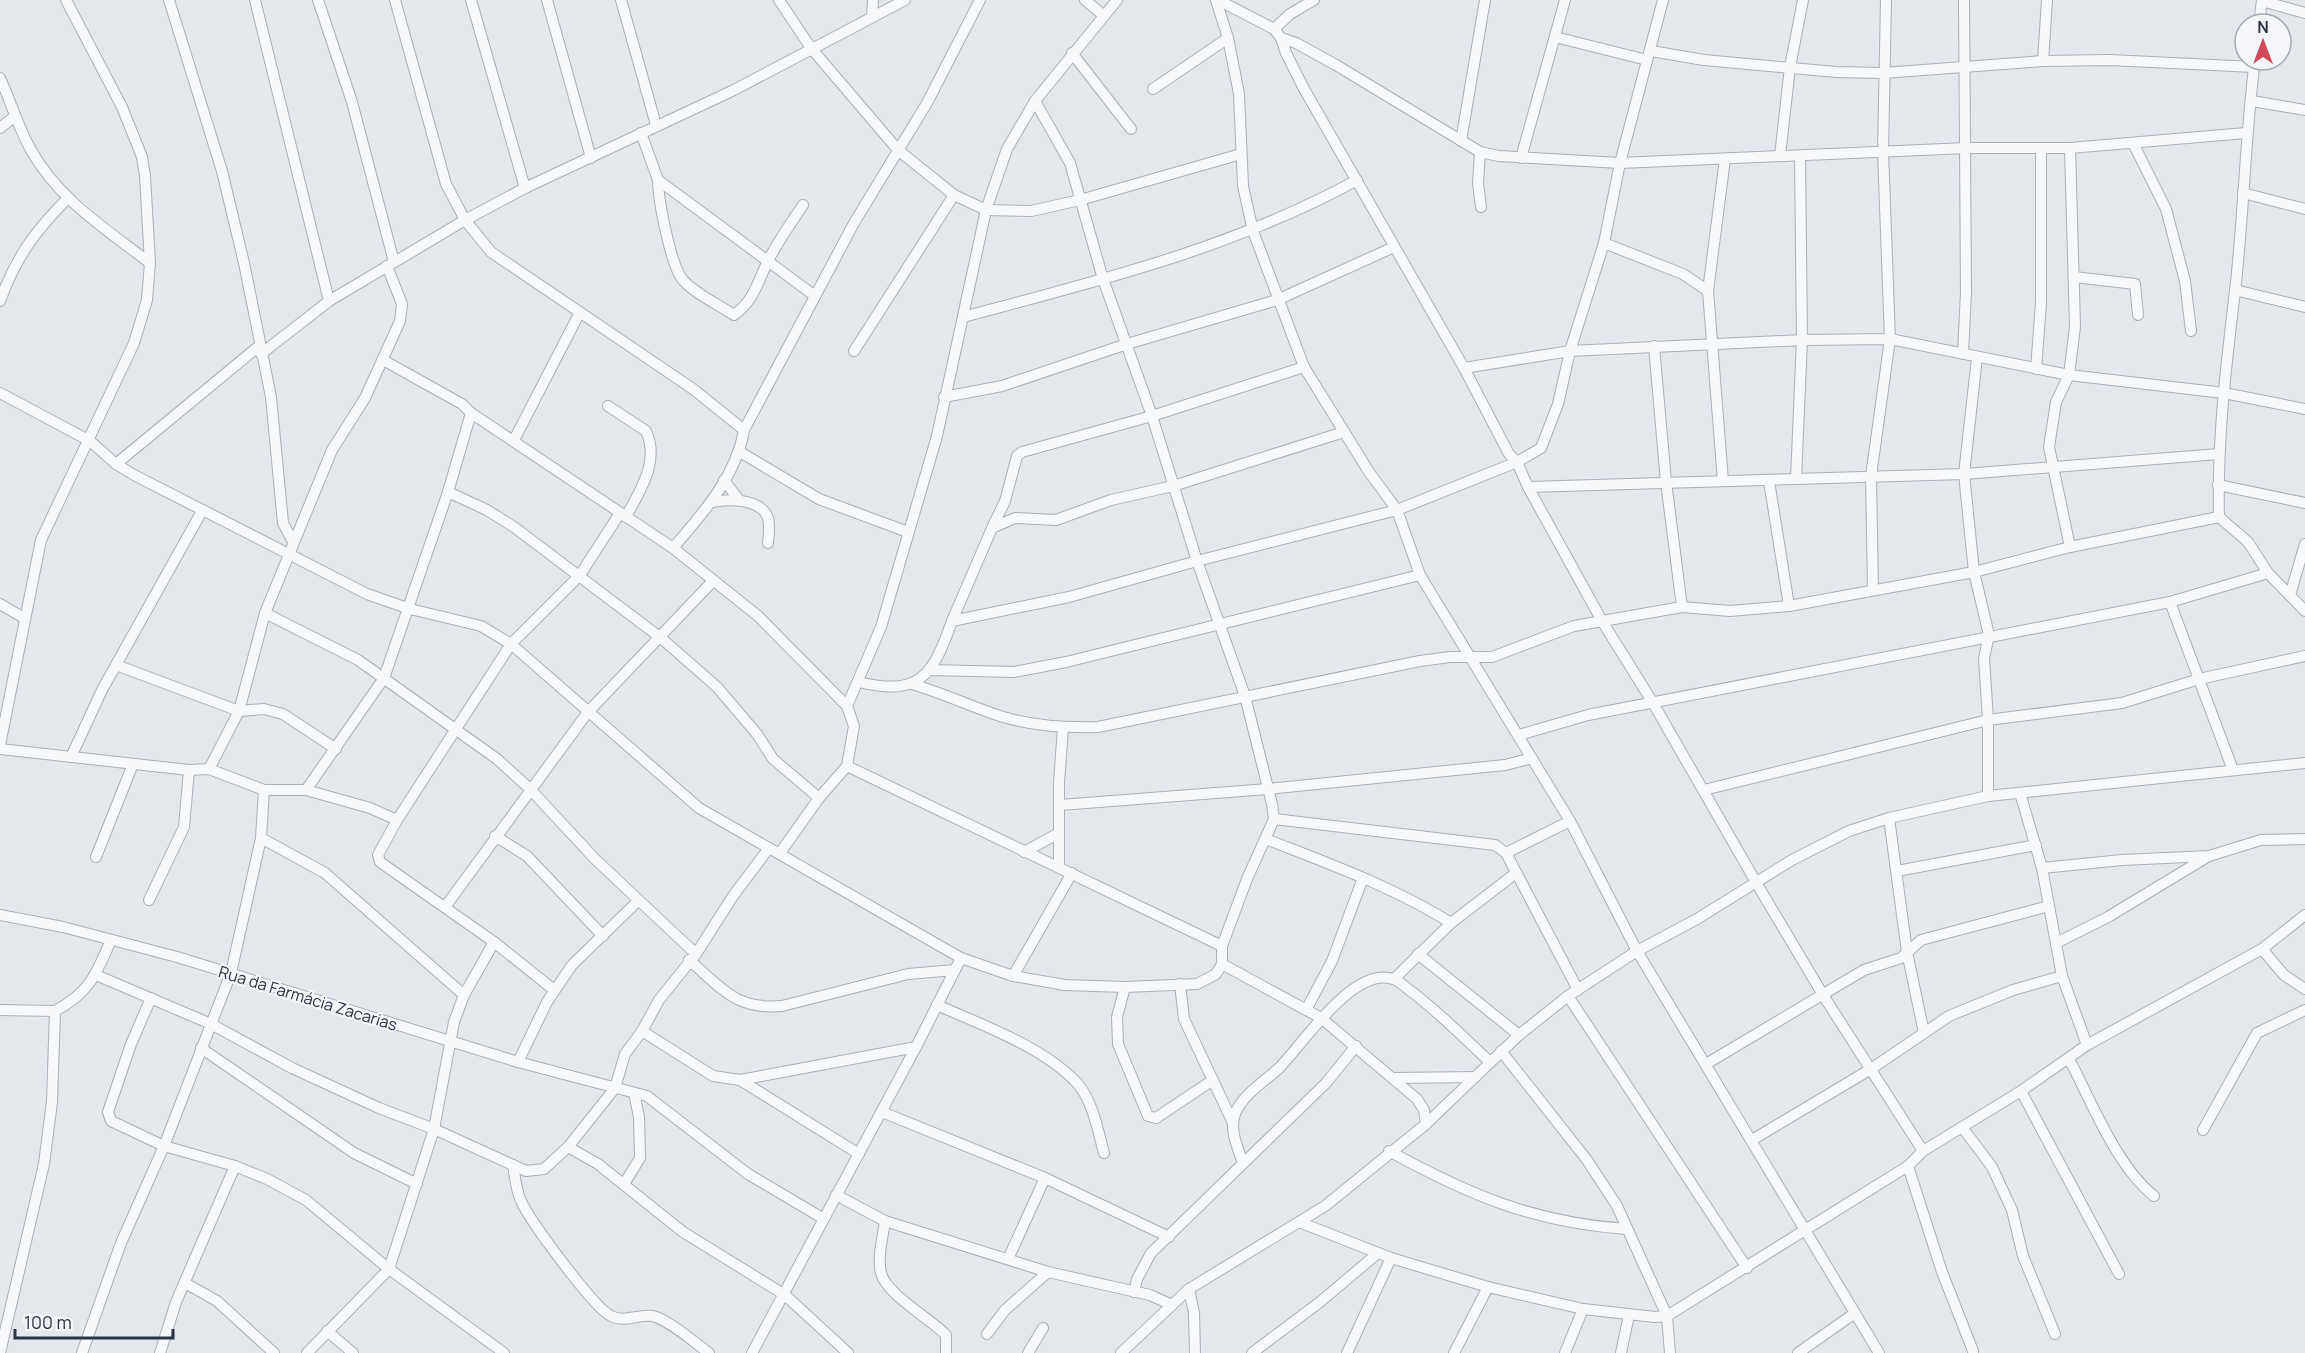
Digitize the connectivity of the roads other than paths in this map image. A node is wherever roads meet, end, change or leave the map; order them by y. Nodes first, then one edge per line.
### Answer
1 (66, 0) edge
2 (169, 0) edge
3 (255, 0) edge
4 (318, 0) edge
5 (396, 0) edge
6 (471, 0) edge
7 (547, 0) edge
8 (621, 0) edge
9 (779, 0) edge
10 (873, 0) edge
11 (905, 0) edge
12 (980, 0) edge
13 (1085, 0) edge
14 (1117, 0) edge
15 (1217, 0) edge
16 (1314, 0) edge
17 (1485, 0) edge
18 (1565, 0) edge
19 (1664, 0) edge
20 (1803, 0) edge
21 (1886, 0) edge
22 (1964, 0) edge
23 (2047, 0) edge
24 (2262, 0) edge
25 (2305, 13) edge
26 (872, 16) junction
27 (1104, 16) junction
28 (1278, 34) junction
29 (1555, 37) junction
30 (1228, 38) junction
31 (811, 48) junction
32 (1072, 53) junction
33 (1649, 56) junction
34 (2043, 61) junction
35 (2233, 63) edge
36 (1964, 66) junction
37 (1790, 67) junction
38 (2254, 72) edge
39 (1883, 73) junction
40 (0, 78) edge
41 (1153, 89) dead end
42 (1035, 101) junction
43 (2252, 101) junction
44 (2305, 110) edge
45 (15, 116) junction
46 (656, 125) junction
47 (0, 128) edge
48 (1131, 129) dead end
49 (641, 133) junction
50 (2246, 133) junction
51 (1461, 141) junction
52 (2133, 143) junction
53 (1966, 148) junction
54 (2042, 148) junction
55 (2070, 148) junction
56 (898, 150) junction
57 (1480, 152) junction
58 (1882, 152) junction
59 (1241, 154) junction
60 (1780, 156) junction
61 (1800, 156) junction
62 (591, 158) junction
63 (1521, 158) junction
64 (1725, 159) junction
65 (1620, 163) junction
66 (658, 180) junction
67 (1357, 180) junction
68 (525, 188) junction
69 (2243, 193) junction
70 (954, 195) junction
71 (68, 198) junction
72 (1080, 200) junction
73 (803, 205) dead end
74 (1481, 207) dead end
75 (2305, 209) edge
76 (986, 210) junction
77 (465, 220) junction
78 (1252, 231) junction
79 (1604, 243) junction
80 (1394, 247) junction
81 (768, 261) junction
82 (150, 263) junction
83 (391, 264) junction
84 (2074, 278) junction
85 (1103, 279) junction
86 (2235, 290) junction
87 (1708, 291) junction
88 (815, 296) junction
89 (1277, 300) junction
90 (0, 301) edge
91 (329, 301) junction
92 (2305, 307) edge
93 (579, 314) junction
94 (2138, 315) dead end
95 (963, 317) junction
96 (2191, 331) dead end
97 (1890, 339) junction
98 (1802, 340) junction
99 (1126, 344) junction
100 (1713, 344) junction
101 (1654, 346) junction
102 (260, 350) junction
103 (854, 351) dead end
104 (1570, 351) junction
105 (1963, 354) junction
106 (1977, 358) junction
107 (383, 360) junction
108 (1304, 367) junction
109 (1464, 368) junction
110 (2036, 369) junction
111 (2069, 375) junction
112 (0, 393) edge
113 (2224, 393) junction
114 (944, 397) junction
115 (608, 406) dead end
116 (2305, 409) edge
117 (471, 413) junction
118 (1152, 416) junction
119 (744, 430) junction
120 (1344, 432) junction
121 (514, 440) junction
122 (90, 441) junction
123 (740, 452) junction
124 (2219, 454) junction
125 (1517, 462) junction
126 (116, 464) junction
127 (2053, 468) junction
128 (1964, 474) junction
129 (1871, 476) junction
130 (1796, 479) junction
131 (724, 480) junction
132 (1723, 481) junction
133 (1769, 481) junction
134 (1666, 482) junction
135 (2218, 485) junction
136 (1173, 486) junction
137 (1528, 487) junction
138 (448, 492) junction
139 (739, 500) junction
140 (712, 502) junction
141 (2305, 502) edge
142 (1397, 510) junction
143 (202, 511) junction
144 (623, 515) junction
145 (2219, 517) junction
146 (992, 528) junction
147 (908, 532) junction
148 (293, 542) junction
149 (768, 543) dead end
150 (2305, 544) edge
151 (2070, 547) junction
152 (673, 548) junction
153 (289, 554) junction
154 (1197, 561) junction
155 (1974, 572) junction
156 (2268, 573) junction
157 (580, 574) junction
158 (1420, 574) junction
159 (712, 582) junction
160 (2300, 585) edge
161 (1873, 590) junction
162 (2290, 595) junction
163 (2169, 602) junction
164 (0, 604) edge
165 (1789, 606) junction
166 (1682, 607) junction
167 (410, 609) junction
168 (2305, 610) edge
169 (265, 613) junction
170 (24, 618) junction
171 (952, 621) junction
172 (1602, 621) junction
173 (1221, 624) junction
174 (1989, 635) junction
175 (661, 638) junction
176 (511, 644) junction
177 (2305, 656) edge
178 (1472, 658) junction
179 (116, 665) junction
180 (929, 670) junction
181 (384, 678) junction
182 (2199, 679) junction
183 (859, 682) junction
184 (912, 684) junction
185 (1245, 696) junction
186 (1653, 703) junction
187 (847, 706) junction
188 (239, 711) junction
189 (588, 712) junction
190 (1988, 720) junction
191 (456, 728) junction
192 (1063, 728) junction
193 (1519, 735) junction
194 (0, 747) edge
195 (336, 749) junction
196 (71, 757) junction
197 (1532, 758) junction
198 (2305, 762) edge
199 (133, 764) junction
200 (847, 766) junction
201 (209, 769) junction
202 (189, 770) junction
203 (2233, 770) junction
204 (530, 789) junction
205 (1268, 789) junction
206 (264, 790) junction
207 (306, 790) junction
208 (1704, 790) junction
209 (2020, 793) junction
210 (1988, 796) junction
211 (819, 798) junction
212 (1060, 806) junction
213 (1889, 818) junction
214 (397, 819) junction
215 (1274, 819) junction
216 (1570, 821) junction
217 (1059, 833) junction
218 (495, 836) junction
219 (261, 838) junction
220 (2305, 839) edge
221 (1266, 840) junction
222 (2036, 845) junction
223 (775, 851) junction
224 (1024, 852) junction
225 (1506, 852) junction
226 (2209, 856) junction
227 (96, 857) dead end
228 (1059, 867) junction
229 (2042, 868) junction
230 (1897, 872) junction
231 (1072, 873) junction
232 (1516, 873) junction
233 (1363, 878) junction
234 (1757, 884) junction
235 (149, 900) dead end
236 (638, 901) junction
237 (2049, 906) junction
238 (445, 907) junction
239 (0, 915) edge
240 (2305, 915) edge
241 (1451, 923) junction
242 (603, 936) junction
243 (111, 940) junction
244 (494, 942) junction
245 (2056, 943) junction
246 (1222, 946) junction
247 (2262, 949) junction
248 (1637, 951) junction
249 (1907, 952) junction
250 (1418, 954) junction
251 (692, 957) junction
252 (961, 958) junction
253 (1222, 964) junction
254 (954, 970) junction
255 (231, 973) junction
256 (96, 975) junction
257 (1013, 975) junction
258 (2062, 976) junction
259 (1394, 979) junction
260 (1180, 984) junction
261 (1125, 987) junction
262 (2305, 989) edge
263 (554, 990) junction
264 (1578, 990) junction
265 (464, 995) junction
266 (1824, 995) junction
267 (1568, 996) junction
268 (151, 998) junction
269 (937, 1005) junction
270 (0, 1010) edge
271 (1306, 1010) junction
272 (2305, 1010) edge
273 (55, 1011) junction
274 (1321, 1018) junction
275 (212, 1024) junction
276 (642, 1031) junction
277 (1924, 1033) junction
278 (1519, 1035) junction
279 (452, 1042) junction
280 (2087, 1045) junction
281 (1356, 1046) junction
282 (916, 1047) junction
283 (201, 1048) junction
284 (1502, 1051) junction
285 (2069, 1059) junction
286 (518, 1062) junction
287 (1490, 1062) junction
288 (1706, 1064) junction
289 (1871, 1069) junction
290 (1475, 1077) junction
291 (1395, 1078) junction
292 (740, 1080) junction
293 (1213, 1080) junction
294 (615, 1088) junction
295 (2021, 1091) junction
296 (634, 1093) junction
297 (882, 1112) junction
298 (1233, 1123) junction
299 (1426, 1124) junction
300 (1962, 1127) junction
301 (434, 1129) junction
302 (2203, 1130) dead end
303 (1752, 1140) junction
304 (164, 1146) junction
305 (568, 1147) junction
306 (1389, 1151) junction
307 (1923, 1151) junction
308 (1104, 1153) dead end
309 (859, 1154) junction
310 (1243, 1163) junction
311 (513, 1165) junction
312 (236, 1166) junction
313 (1908, 1166) junction
314 (1045, 1178) junction
315 (417, 1184) junction
316 (624, 1184) junction
317 (836, 1195) junction
318 (2154, 1196) dead end
319 (824, 1219) junction
320 (885, 1221) junction
321 (1299, 1222) junction
322 (1627, 1229) junction
323 (1803, 1229) junction
324 (1169, 1237) junction
325 (1378, 1253) junction
326 (1391, 1258) junction
327 (1008, 1259) junction
328 (1747, 1268) junction
329 (389, 1269) junction
330 (1048, 1272) junction
331 (2119, 1274) dead end
332 (185, 1283) junction
333 (1488, 1287) junction
334 (1189, 1289) junction
335 (1134, 1292) junction
336 (785, 1295) junction
337 (1172, 1305) junction
338 (1583, 1309) junction
339 (1855, 1313) junction
340 (1629, 1315) junction
341 (1667, 1316) junction
342 (1043, 1328) dead end
343 (327, 1331) junction
344 (987, 1334) dead end
345 (2055, 1334) dead end
346 (1973, 1351) dead end
347 (0, 1353) edge
348 (82, 1353) edge
349 (160, 1353) edge
350 (274, 1353) edge
351 (307, 1353) edge
352 (353, 1353) edge
353 (504, 1353) edge
354 (710, 1353) edge
355 (752, 1353) edge
356 (848, 1353) edge
357 (946, 1353) edge
358 (1028, 1353) edge
359 (1121, 1353) edge
360 (1195, 1353) edge
361 (1252, 1353) edge
362 (1347, 1353) edge
363 (1454, 1353) edge
364 (1565, 1353) edge
365 (1621, 1353) edge
366 (1670, 1353) edge
367 (1798, 1353) edge
368 (1879, 1353) edge

1 - 82 street
2 - 102 street
3 - 91 street
4 - 83 street
5 - 77 street
6 - 68 street
7 - 62 street
8 - 46 street
9 - 31 street
10 - 26 street
11 - 26 street
12 - 56 street
13 - 27 street
14 - 27 street
15 - 28 street
15 - 30 street
16 - 28 street
17 - 51 street
18 - 29 street
19 - 33 street
20 - 37 street
21 - 39 street
22 - 36 street
23 - 34 street
24 - 25 street
26 - 31 street
27 - 32 street
28 - 51 street
28 - 67 street
29 - 33 street
29 - 63 street
30 - 41 street
30 - 59 street
31 - 46 street
31 - 56 street
32 - 42 street
32 - 48 street
33 - 37 street
33 - 65 street
34 - 35 street
34 - 36 street
36 - 39 street
36 - 53 street
37 - 39 street
37 - 60 street
38 - 43 street
39 - 58 street
40 - 45 street
42 - 72 street
42 - 76 street
43 - 44 street
43 - 50 street
45 - 47 street
45 - 71 street
46 - 49 street
49 - 62 street
49 - 66 street
50 - 52 street
50 - 69 street
51 - 57 street
52 - 55 street
52 - 96 street
53 - 54 street
53 - 58 street
53 - 105 street
54 - 55 street
54 - 110 street
55 - 84 street
56 - 70 street
56 - 88 street
57 - 63 street
57 - 74 street
58 - 61 street
58 - 97 street
59 - 72 street
59 - 78 street
60 - 61 street
60 - 64 street
61 - 98 street
62 - 68 street
63 - 65 street
64 - 65 street
64 - 87 street
65 - 79 street
66 - 81 street
66 - 81 street
67 - 78 street
67 - 80 street
68 - 77 street
69 - 75 street
69 - 86 street
70 - 76 street
70 - 103 street
71 - 82 street
71 - 90 street
72 - 76 street
72 - 85 street
73 - 81 street
76 - 95 street
77 - 83 street
77 - 93 street
78 - 85 street
78 - 89 street
79 - 87 street
79 - 104 street
80 - 89 street
80 - 109 street
81 - 88 street
82 - 122 street
83 - 91 street
83 - 107 street
84 - 94 street
84 - 111 street
85 - 95 street
85 - 99 street
86 - 92 street
86 - 113 street
87 - 100 street
88 - 119 street
89 - 99 street
89 - 108 street
91 - 102 street
93 - 119 street
93 - 121 street
95 - 114 street
97 - 98 street
97 - 105 street
97 - 129 street
98 - 100 street
98 - 130 street
99 - 114 street
99 - 118 street
100 - 101 street
100 - 132 street
101 - 104 street
101 - 134 street
102 - 126 street
102 - 148 street
104 - 109 street
104 - 125 street
105 - 106 street
106 - 110 street
106 - 128 street
107 - 117 street
107 - 148 street
108 - 118 street
108 - 120 street
109 - 125 street
110 - 111 street
111 - 113 street
111 - 127 street
112 - 122 street
113 - 116 street
113 - 124 street
114 - 147 street
115 - 144 street
117 - 121 street
117 - 138 street
118 - 136 street
118 - 146 street
119 - 123 street
120 - 136 street
120 - 142 street
121 - 144 street
122 - 126 street
122 - 170 street
123 - 131 street
123 - 147 street
124 - 127 street
124 - 135 street
125 - 137 street
125 - 142 street
126 - 143 street
127 - 128 street
127 - 151 street
128 - 129 street
128 - 155 street
129 - 130 street
129 - 161 street
130 - 133 street
131 - 139 street
131 - 140 street
132 - 133 street
132 - 134 street
133 - 165 street
134 - 137 street
134 - 166 street
135 - 141 street
135 - 145 street
136 - 146 street
136 - 154 street
137 - 172 street
138 - 157 street
138 - 167 street
139 - 140 street
139 - 149 street
140 - 152 street
142 - 154 street
142 - 158 street
143 - 153 street
143 - 179 street
144 - 152 street
144 - 157 street
145 - 151 street
145 - 156 street
146 - 171 street
147 - 183 street
148 - 153 street
150 - 160 street
151 - 155 street
152 - 159 street
153 - 167 street
153 - 169 street
154 - 171 street
154 - 173 street
155 - 161 street
155 - 174 street
156 - 162 street
156 - 163 street
157 - 175 street
157 - 176 street
158 - 173 street
158 - 178 street
159 - 175 street
159 - 187 street
160 - 162 street
161 - 165 street
162 - 168 street
163 - 174 street
163 - 182 street
164 - 170 street
165 - 166 street
166 - 172 street
167 - 176 street
167 - 181 street
169 - 181 street
169 - 188 street
170 - 194 street
171 - 180 street
172 - 178 street
172 - 186 street
173 - 180 street
173 - 185 street
174 - 186 street
174 - 190 street
175 - 189 street
175 - 211 street
176 - 189 street
176 - 191 street
177 - 182 street
178 - 185 street
178 - 193 street
179 - 188 street
179 - 196 street
180 - 184 street
181 - 191 street
181 - 195 street
182 - 190 street
182 - 203 street
183 - 184 street
183 - 187 street
184 - 192 street
185 - 192 street
185 - 205 street
186 - 193 street
186 - 208 street
187 - 200 street
188 - 195 street
188 - 201 street
189 - 204 street
189 - 223 street
190 - 208 street
190 - 210 street
191 - 204 street
191 - 214 street
192 - 212 street
193 - 197 street
194 - 196 street
195 - 207 street
196 - 199 street
197 - 205 street
197 - 216 street
198 - 203 street
199 - 202 street
199 - 227 street
200 - 211 street
200 - 224 street
201 - 202 street
201 - 206 street
202 - 235 street
203 - 209 street
204 - 218 street
204 - 236 street
205 - 212 street
205 - 215 street
206 - 207 street
206 - 219 street
207 - 214 street
208 - 234 street
209 - 210 street
209 - 222 street
210 - 213 street
211 - 223 street
212 - 217 street
213 - 230 street
213 - 234 street
214 - 238 street
215 - 221 street
215 - 225 street
216 - 225 street
216 - 248 street
217 - 224 street
217 - 228 street
218 - 238 street
218 - 242 street
219 - 255 street
219 - 265 street
220 - 226 street
221 - 233 street
221 - 246 street
222 - 229 street
222 - 230 street
223 - 251 street
223 - 252 street
224 - 228 street
225 - 232 street
226 - 229 street
226 - 245 street
228 - 231 street
229 - 237 street
230 - 249 street
231 - 246 street
231 - 257 street
232 - 241 street
232 - 264 street
233 - 241 street
233 - 271 street
234 - 248 street
234 - 266 street
236 - 242 street
236 - 251 street
237 - 245 street
237 - 249 street
238 - 244 street
239 - 243 street, Rua da Farmácia Zacarias
240 - 247 street
241 - 250 street
242 - 263 street
243 - 255 street, Rua da Farmácia Zacarias
243 - 256 street
244 - 263 street
244 - 265 street
245 - 258 street
246 - 253 street
247 - 262 street
247 - 280 street
248 - 264 street
248 - 288 street
249 - 266 street
249 - 277 street
250 - 259 street
250 - 278 street
251 - 254 street
251 - 276 street
252 - 254 street
252 - 257 street
253 - 260 street
253 - 271 street
254 - 269 street
255 - 275 street
255 - 279 street, Rua da Farmácia Zacarias
256 - 268 street
256 - 273 street
257 - 261 street
258 - 277 street
258 - 280 street
259 - 274 street
259 - 287 street
260 - 261 street
260 - 293 street
261 - 293 street
263 - 286 street
264 - 267 street
265 - 279 street
266 - 288 street
266 - 289 street
267 - 278 street
267 - 328 street
268 - 275 street
268 - 304 street
269 - 282 street
269 - 308 street
270 - 273 street
271 - 274 street
272 - 302 street
273 - 347 street
274 - 281 street
274 - 298 street
275 - 283 street
275 - 301 street
276 - 292 street
276 - 294 street
277 - 289 street
278 - 284 street
279 - 286 street, Rua da Farmácia Zacarias
279 - 301 street
280 - 285 street
281 - 291 street
281 - 310 street
282 - 292 street
282 - 297 street
283 - 304 street
283 - 315 street
284 - 287 street
284 - 322 street
285 - 295 street
285 - 318 street
286 - 294 street, Rua da Farmácia Zacarias
287 - 290 street
288 - 303 street
289 - 303 street
289 - 307 street
290 - 291 street
290 - 299 street
291 - 299 street
292 - 309 street
293 - 298 street
294 - 296 street, Rua da Farmácia Zacarias
294 - 305 street
295 - 300 street
295 - 331 street
296 - 316 street
296 - 319 street, Rua da Farmácia Zacarias
297 - 309 street
297 - 314 street
298 - 310 street
299 - 306 street
300 - 307 street
300 - 345 street
301 - 311 street
301 - 315 street
303 - 323 street
304 - 312 street
304 - 348 street
305 - 311 street
305 - 316 street
306 - 321 street
306 - 322 street
307 - 313 street
309 - 317 street
310 - 324 street
311 - 354 street
312 - 329 street
312 - 332 street
313 - 323 street
313 - 346 street
314 - 324 street
314 - 327 street
315 - 329 street
316 - 336 street
317 - 319 street
317 - 320 street
319 - 336 street
320 - 327 street
320 - 357 street
321 - 325 street
321 - 334 street
322 - 341 street
323 - 328 street
323 - 339 street
324 - 335 street
325 - 326 street
325 - 361 street
326 - 333 street
326 - 362 street
327 - 330 street
328 - 341 street
329 - 343 street
329 - 353 street
330 - 335 street
330 - 344 street
332 - 349 street
332 - 350 street
333 - 338 street
333 - 363 street
334 - 337 street
334 - 360 street
335 - 337 street
336 - 355 street
336 - 356 street
337 - 359 street
338 - 340 street
338 - 364 street
339 - 367 street
339 - 368 street
340 - 341 street
340 - 365 street
341 - 366 street
342 - 358 street
343 - 351 street
343 - 352 street

